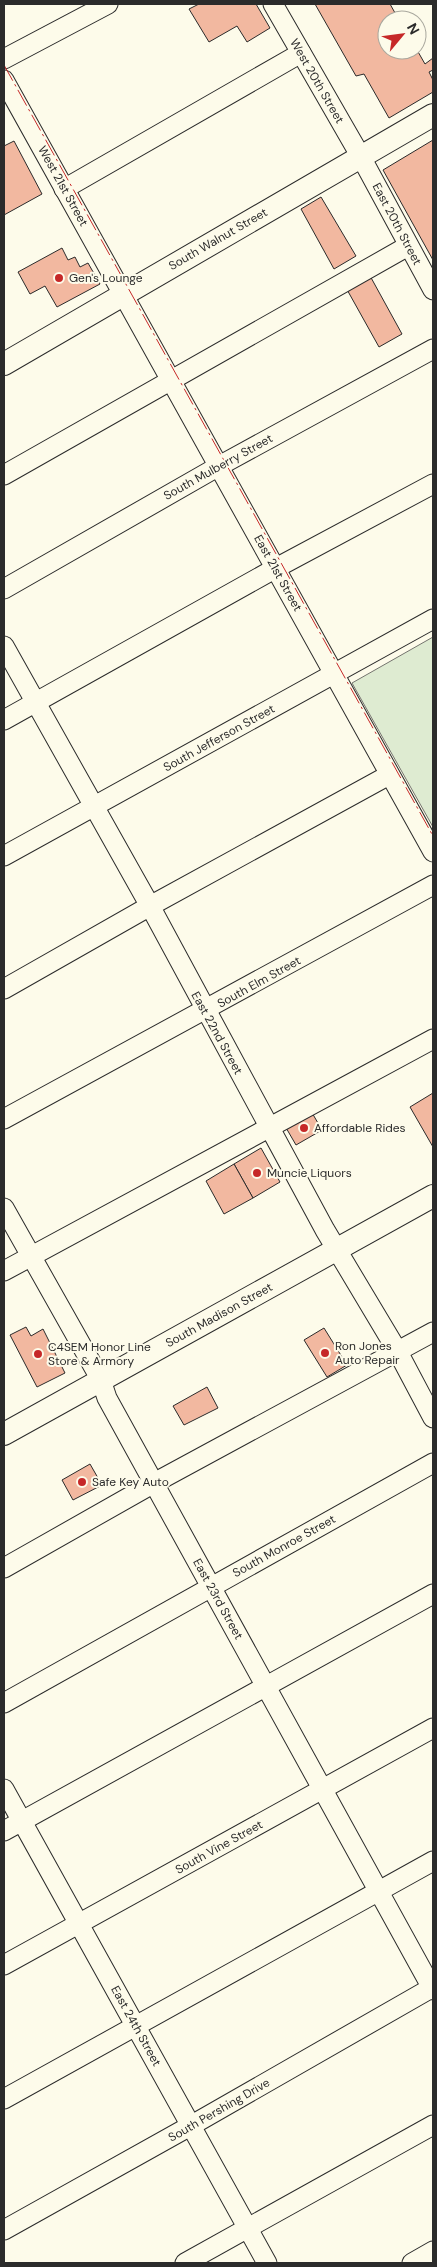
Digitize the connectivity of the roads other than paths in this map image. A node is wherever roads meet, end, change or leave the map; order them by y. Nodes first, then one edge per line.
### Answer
1 (108, 4) edge
2 (273, 4) edge
3 (301, 53) junction
4 (4, 59) edge
5 (4, 80) edge
6 (433, 115) edge
7 (361, 157) junction
8 (64, 189) junction
9 (408, 246) junction
10 (433, 290) edge
11 (124, 293) junction
12 (433, 349) edge
13 (4, 364) edge
14 (172, 380) junction
15 (219, 466) junction
16 (4, 475) edge
17 (433, 484) edge
18 (276, 568) junction
19 (4, 589) edge
20 (433, 619) edge
21 (4, 646) edge
22 (333, 675) junction
23 (34, 703) junction
24 (4, 720) edge
25 (389, 775) junction
26 (94, 806) junction
27 (433, 852) edge
28 (4, 856) edge
29 (433, 885) edge
30 (150, 906) junction
31 (4, 989) edge
32 (205, 1011) junction
33 (433, 1039) edge
34 (4, 1119) edge
35 (269, 1127) junction
36 (433, 1196) edge
37 (4, 1208) edge
38 (338, 1250) junction
39 (30, 1256) junction
40 (4, 1271) edge
41 (433, 1332) edge
42 (398, 1352) junction
43 (101, 1380) junction
44 (433, 1418) edge
45 (4, 1434) edge
46 (433, 1463) edge
47 (154, 1483) junction
48 (4, 1568) edge
49 (210, 1587) junction
50 (433, 1594) edge
51 (266, 1685) junction
52 (4, 1703) edge
53 (433, 1728) edge
54 (4, 1789) edge
55 (321, 1790) junction
56 (22, 1821) junction
57 (4, 1831) edge
58 (433, 1861) edge
59 (378, 1892) junction
60 (79, 1924) junction
61 (4, 1965) edge
62 (433, 1988) edge
63 (136, 2025) junction
64 (4, 2098) edge
65 (192, 2125) junction
66 (433, 2125) edge
67 (248, 2228) junction
68 (4, 2230) edge
69 (433, 2251) edge
70 (185, 2263) edge
71 (268, 2263) edge
72 (412, 2263) edge

1 - 4 street
2 - 3 street, West 20th Street
3 - 7 street, West 20th Street
3 - 8 street
5 - 8 street, West 21st Street
6 - 7 main road, South Walnut Street
7 - 9 street, East 20th Street
7 - 11 main road, South Walnut Street
8 - 11 street, West 21st Street
9 - 10 street, East 20th Street
9 - 14 street
11 - 13 main road, South Walnut Street
11 - 14 street, East 21st Street
12 - 15 street, South Mulberry Street
14 - 15 street, East 21st Street
14 - 16 street
15 - 18 street, East 21st Street
15 - 19 street, South Mulberry Street
17 - 18 street
18 - 22 street, East 21st Street
18 - 23 street
20 - 22 street, South Jefferson Street
21 - 23 street, East 22nd Street
22 - 25 street, East 21st Street
22 - 26 street, South Jefferson Street
23 - 24 street
23 - 26 street, East 22nd Street
25 - 27 street, East 21st Street
25 - 30 street
26 - 28 street, South Jefferson Street
26 - 30 street, East 22nd Street
29 - 32 street, South Elm Street
30 - 31 street
30 - 32 street, East 22nd Street
32 - 34 street, South Elm Street
32 - 35 street, East 22nd Street
33 - 35 street
35 - 38 street, East 22nd Street
35 - 39 street
36 - 38 main road, South Madison Street
37 - 39 street, East 23rd Street
38 - 42 street, East 22nd Street
38 - 43 main road, South Madison Street
39 - 40 street
39 - 43 street, East 23rd Street
41 - 42 street
42 - 44 street, East 22nd Street
42 - 47 street
43 - 45 main road, South Madison Street
43 - 47 street, East 23rd Street
46 - 49 street, South Monroe Street
47 - 48 street
47 - 49 street, East 23rd Street
49 - 51 street, East 23rd Street
49 - 52 street, South Monroe Street
50 - 51 street
51 - 55 street, East 23rd Street
51 - 56 street
53 - 55 street, South Vine Street
54 - 56 street, East 24th Street
55 - 59 street, East 23rd Street
55 - 60 street, South Vine Street
56 - 57 street
56 - 60 street, East 24th Street
58 - 59 street
59 - 62 street, East 23rd Street
59 - 63 street
60 - 61 street, South Vine Street
60 - 63 street, East 24th Street
62 - 65 street, South Pershing Drive
63 - 64 street
63 - 65 street, East 24th Street
65 - 67 street, East 24th Street
65 - 68 street, South Pershing Drive
66 - 67 street
67 - 70 street
67 - 71 street, East 24th Street
69 - 72 street

